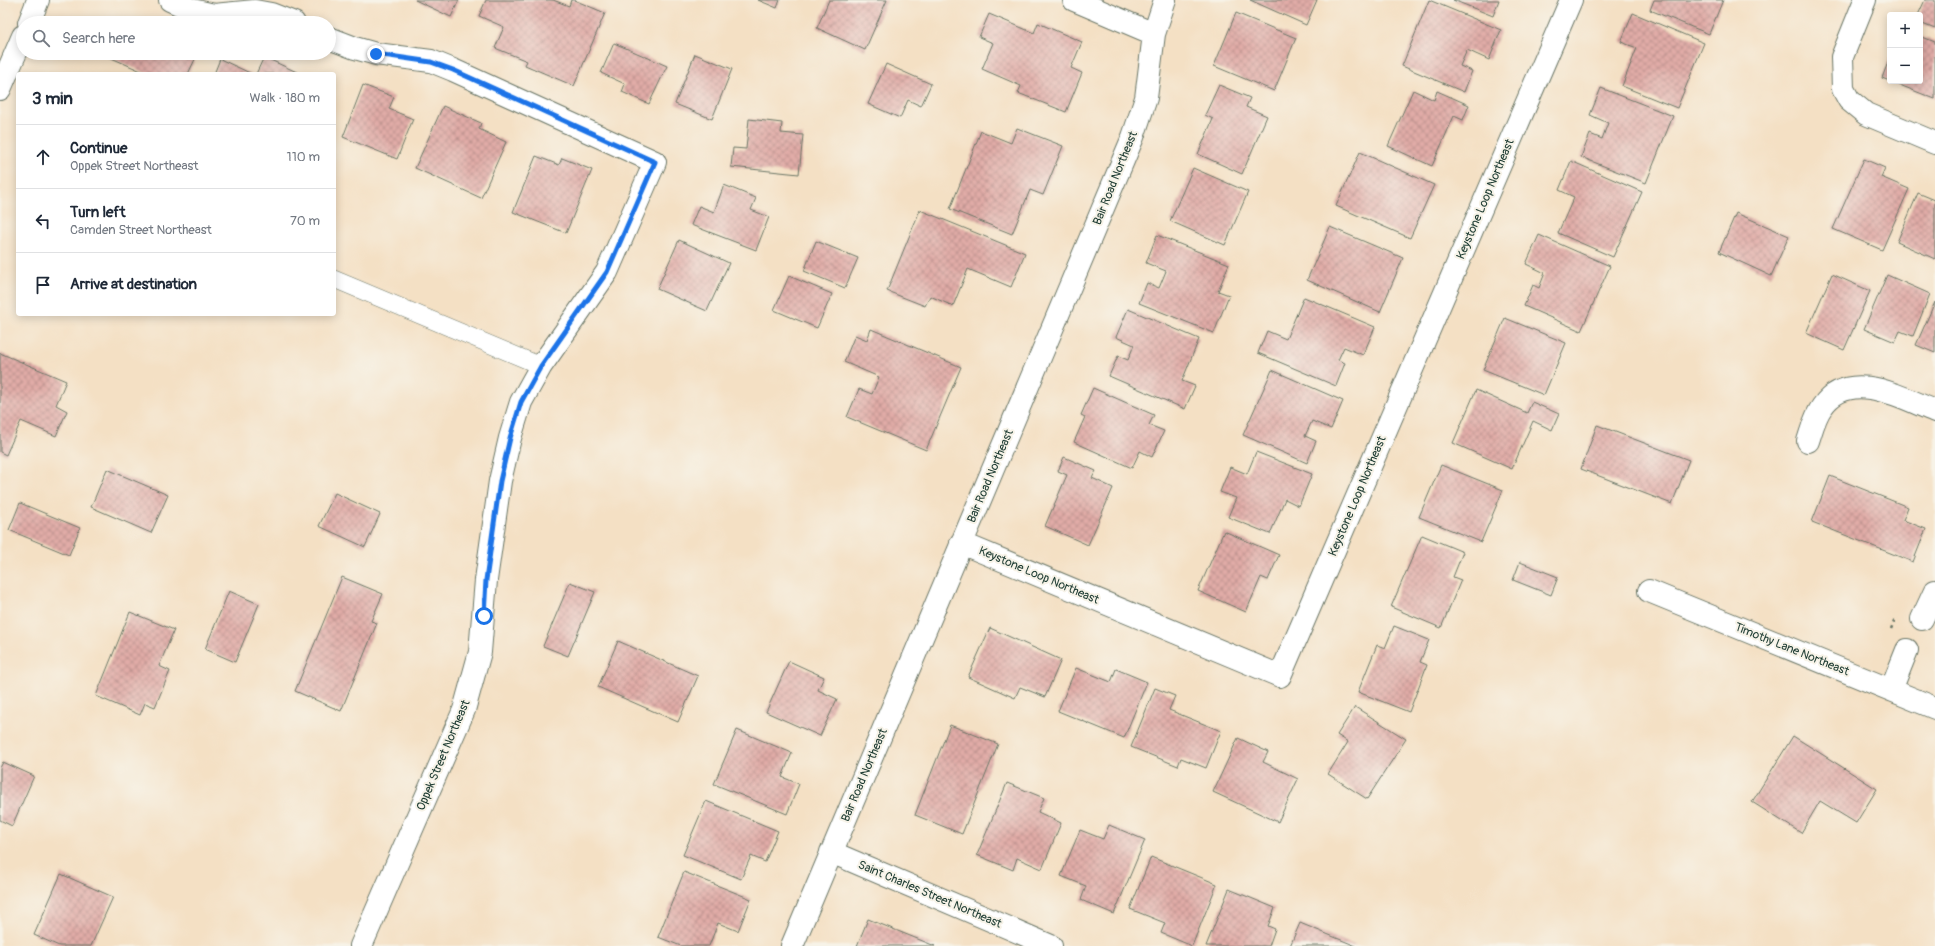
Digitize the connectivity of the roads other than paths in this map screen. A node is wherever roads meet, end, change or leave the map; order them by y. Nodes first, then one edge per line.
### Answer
1 (38, 0) edge
2 (170, 0) edge
3 (1074, 0) edge
4 (1166, 0) edge
5 (1571, 0) edge
6 (1865, 0) edge
7 (31, 16) edge
8 (276, 16) edge
9 (1154, 34) junction
10 (336, 40) edge
11 (16, 52) edge
12 (0, 89) edge
13 (1935, 143) edge
14 (336, 280) edge
15 (541, 366) junction
16 (1935, 411) edge
17 (1808, 440) dead end
18 (962, 543) junction
19 (1649, 591) dead end
20 (1935, 591) edge
21 (1922, 619) dead end
22 (1907, 650) dead end
23 (1891, 690) junction
24 (1935, 708) edge
25 (831, 852) junction
26 (360, 946) edge
27 (792, 946) edge
28 (1052, 946) edge

1 - 7 street
2 - 8 street
3 - 9 street
4 - 9 street, Bair Road Northeast
5 - 18 street, Keystone Loop Northeast
6 - 13 street
9 - 18 street, Bair Road Northeast
10 - 15 street, Oppek Street Northeast
11 - 12 street
14 - 15 lane
15 - 26 street, Oppek Street Northeast
16 - 17 street
18 - 25 street, Bair Road Northeast
19 - 23 street, Timothy Lane Northeast
20 - 21 street
22 - 23 street
23 - 24 street, Timothy Lane Northeast
25 - 27 street, Bair Road Northeast
25 - 28 street, Saint Charles Street Northeast

